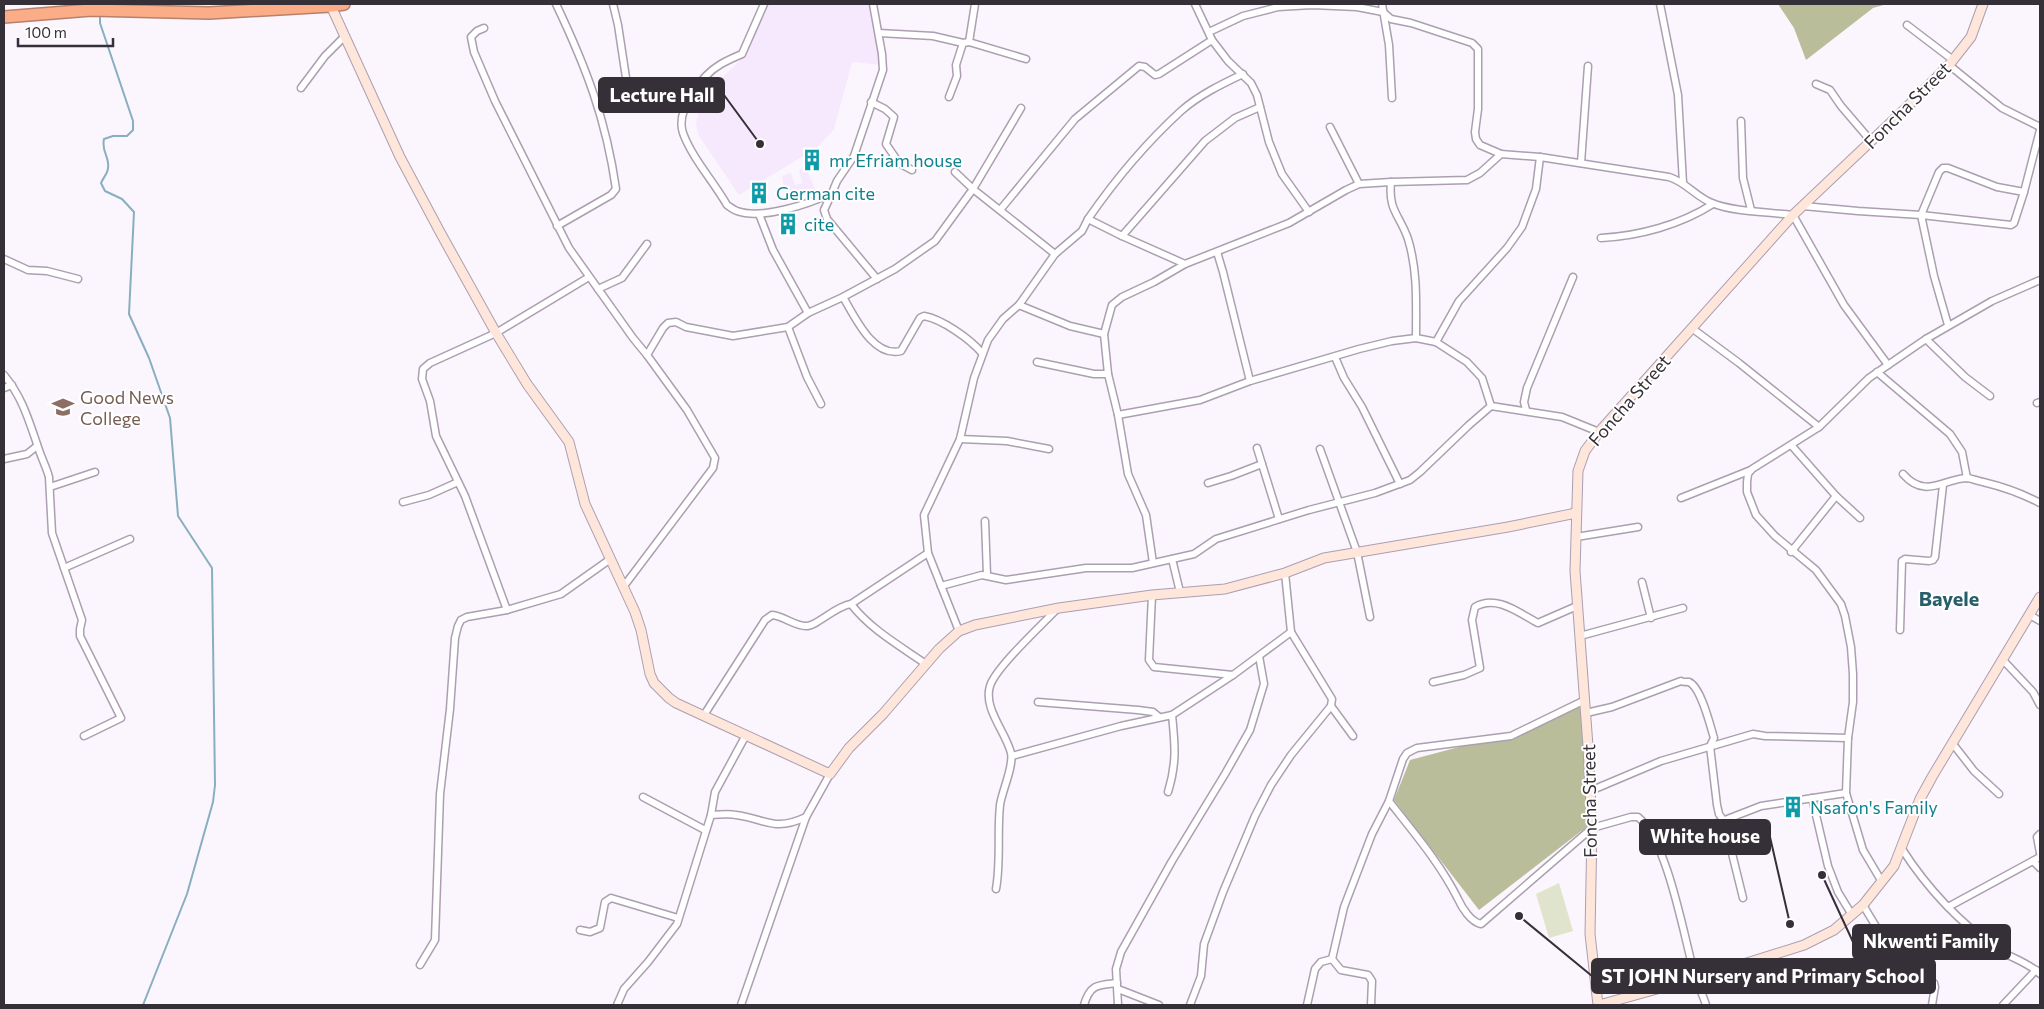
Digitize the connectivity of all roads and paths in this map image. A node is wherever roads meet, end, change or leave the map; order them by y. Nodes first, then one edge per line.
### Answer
1 (344, 4) edge
2 (556, 4) edge
3 (613, 4) edge
4 (764, 4) edge
5 (873, 4) edge
6 (975, 4) edge
7 (1195, 4) edge
8 (1382, 4) edge
9 (1660, 4) edge
10 (1983, 4) edge
11 (331, 6) junction
12 (52, 8) edge
13 (210, 8) edge
14 (1383, 12) junction
15 (4, 17) edge
16 (1907, 25) dead end
17 (484, 28) dead end
18 (1209, 32) junction
19 (879, 33) junction
20 (344, 37) junction
21 (1212, 40) junction
22 (966, 43) junction
23 (1026, 59) dead end
24 (1951, 62) junction
25 (1588, 66) dead end
26 (1243, 74) junction
27 (1816, 84) dead end
28 (301, 88) dead end
29 (628, 91) dead end
30 (949, 97) dead end
31 (1392, 98) dead end
32 (871, 102) junction
33 (1260, 106) junction
34 (1020, 108) dead end
35 (1741, 121) dead end
36 (1330, 127) dead end
37 (2040, 129) edge
38 (1871, 141) junction
39 (1501, 154) junction
40 (1540, 156) junction
41 (1581, 163) junction
42 (912, 170) dead end
43 (955, 172) dead end
44 (1392, 182) junction
45 (1683, 183) junction
46 (1359, 184) junction
47 (973, 189) junction
48 (2024, 192) junction
49 (832, 193) junction
50 (1713, 204) junction
51 (1803, 206) junction
52 (1000, 210) junction
53 (1751, 210) junction
54 (1310, 212) junction
55 (759, 214) junction
56 (1921, 214) junction
57 (1793, 215) junction
58 (1088, 219) junction
59 (557, 226) junction
60 (1122, 236) junction
61 (1601, 238) dead end
62 (647, 244) dead end
63 (1216, 252) junction
64 (1055, 254) junction
65 (4, 259) edge
66 (1185, 264) junction
67 (589, 277) junction
68 (1573, 277) dead end
69 (78, 278) dead end
70 (877, 279) junction
71 (2040, 280) edge
72 (598, 289) junction
73 (843, 297) junction
74 (1019, 304) junction
75 (808, 313) junction
76 (1948, 325) junction
77 (788, 327) junction
78 (1692, 329) junction
79 (496, 333) junction
80 (1104, 334) junction
81 (1416, 338) junction
82 (1926, 339) junction
83 (1436, 342) junction
84 (982, 353) junction
85 (647, 355) junction
86 (1335, 357) junction
87 (1036, 362) dead end
88 (1888, 366) junction
89 (1877, 372) junction
90 (1108, 374) junction
91 (4, 375) edge
92 (1250, 381) junction
93 (12, 385) junction
94 (4, 388) edge
95 (1990, 396) dead end
96 (821, 404) dead end
97 (1491, 406) junction
98 (1526, 410) junction
99 (1118, 416) junction
100 (1819, 427) junction
101 (1598, 432) junction
102 (960, 439) junction
103 (37, 446) junction
104 (1792, 446) junction
105 (1257, 448) dead end
106 (1320, 448) dead end
107 (1049, 449) dead end
108 (4, 459) edge
109 (1262, 464) junction
110 (1752, 469) junction
111 (96, 472) dead end
112 (1903, 474) dead end
113 (1967, 478) junction
114 (458, 482) junction
115 (1208, 482) dead end
116 (1400, 484) junction
117 (1943, 485) junction
118 (50, 487) junction
119 (1836, 496) junction
120 (1682, 498) dead end
121 (403, 502) dead end
122 (1339, 503) junction
123 (2040, 503) edge
124 (1576, 513) junction
125 (1860, 518) dead end
126 (1279, 519) junction
127 (985, 521) dead end
128 (1638, 527) dead end
129 (1576, 537) junction
130 (130, 539) dead end
131 (1357, 552) junction
132 (1791, 552) junction
133 (928, 553) junction
134 (1172, 559) junction
135 (609, 560) junction
136 (1153, 563) junction
137 (64, 568) junction
138 (1285, 574) junction
139 (987, 575) junction
140 (1642, 582) dead end
141 (624, 586) junction
142 (941, 586) junction
143 (1180, 592) junction
144 (1152, 595) junction
145 (2040, 597) edge
146 (851, 604) junction
147 (1577, 606) junction
148 (1058, 608) junction
149 (1683, 608) dead end
150 (507, 610) junction
151 (2030, 615) junction
152 (1370, 617) dead end
153 (1651, 618) junction
154 (2040, 621) edge
155 (1900, 630) dead end
156 (959, 631) junction
157 (1291, 632) junction
158 (1580, 636) junction
159 (1259, 656) junction
160 (2003, 660) junction
161 (926, 664) junction
162 (1233, 675) junction
163 (1433, 682) dead end
164 (1584, 700) junction
165 (1038, 702) dead end
166 (2040, 705) edge
167 (1331, 706) junction
168 (1586, 713) junction
169 (704, 715) junction
170 (1172, 715) junction
171 (1159, 717) junction
172 (746, 735) junction
173 (84, 736) dead end
174 (1353, 736) dead end
175 (1848, 738) junction
176 (1953, 744) junction
177 (1710, 746) junction
178 (1012, 756) junction
179 (830, 774) junction
180 (1590, 791) junction
181 (1168, 792) dead end
182 (1846, 793) junction
183 (1999, 794) dead end
184 (643, 797) dead end
185 (1812, 798) junction
186 (1389, 801) junction
187 (712, 815) junction
188 (806, 817) junction
189 (1724, 821) junction
190 (1592, 828) junction
191 (706, 830) junction
192 (2040, 834) edge
193 (1658, 846) junction
194 (1902, 849) junction
195 (2040, 853) edge
196 (2040, 857) edge
197 (2033, 861) junction
198 (2040, 868) edge
199 (1882, 882) junction
200 (996, 889) dead end
201 (1743, 898) dead end
202 (1863, 905) junction
203 (1948, 907) junction
204 (1852, 915) junction
205 (678, 918) junction
206 (580, 930) dead end
207 (1332, 959) junction
208 (420, 965) dead end
209 (2038, 972) edge
210 (1696, 977) junction
211 (1117, 986) junction
212 (744, 1004) edge
213 (617, 1005) edge
214 (1084, 1005) edge
215 (1118, 1005) edge
216 (1159, 1005) edge
217 (1190, 1005) edge
218 (1307, 1005) edge
219 (1371, 1005) edge
220 (1598, 1005) edge
221 (1706, 1005) edge
222 (1932, 1005) edge
223 (2003, 1005) edge

1 - 11 highway
2 - 59 street
3 - 29 street
4 - 55 street
5 - 19 street
6 - 22 street
7 - 18 street
8 - 14 street
9 - 45 street
10 - 24 street, Foncha Street
11 - 13 highway
11 - 20 street
12 - 13 highway
12 - 15 highway
14 - 18 street
14 - 31 street
14 - 39 street
16 - 24 street
17 - 59 street
18 - 21 street
19 - 22 street
19 - 32 street
20 - 28 street
20 - 79 street
21 - 26 street
21 - 52 street
22 - 23 street
22 - 30 street
24 - 37 street
24 - 38 street, Foncha Street
25 - 41 street
26 - 33 street
26 - 58 street
27 - 38 street
32 - 42 street
32 - 49 street
33 - 54 street
33 - 60 street
34 - 47 street
35 - 53 street
36 - 46 street
37 - 48 street
38 - 51 street, Foncha Street
39 - 40 street
39 - 44 street
40 - 41 street
40 - 83 street
41 - 45 street
43 - 47 street
44 - 46 street
44 - 81 street
45 - 50 street
46 - 54 street
47 - 52 street
47 - 70 street
48 - 56 street
48 - 56 street
49 - 55 street
49 - 70 street
50 - 53 street
50 - 61 street
51 - 56 street
51 - 57 street, Foncha Street
52 - 64 street
53 - 57 street
54 - 63 street
55 - 75 street
56 - 76 street
57 - 78 street, Foncha Street
57 - 88 street
58 - 60 street
58 - 64 street
59 - 67 street
60 - 66 street
62 - 72 street
63 - 66 street
63 - 92 street
64 - 74 street
65 - 69 street
66 - 80 street
67 - 72 street
67 - 79 street
68 - 98 street
70 - 73 street
71 - 76 street
72 - 85 street
73 - 75 street
73 - 84 street
74 - 80 street
74 - 84 street
75 - 77 street
76 - 82 street
77 - 85 street
77 - 96 street
78 - 100 street
78 - 101 street, Foncha Street
79 - 114 street
79 - 135 street
80 - 90 street
81 - 83 street
81 - 86 street
82 - 88 street
82 - 95 street
83 - 97 street
84 - 102 street
85 - 141 street
86 - 92 street
86 - 116 street
87 - 90 street
88 - 89 street
89 - 100 street
89 - 113 street
90 - 99 street
91 - 93 street
92 - 99 street
93 - 94 street
93 - 103 street
97 - 98 street
97 - 116 street
98 - 101 street
99 - 136 street
100 - 104 street
101 - 124 street, Foncha Street
102 - 107 street
102 - 133 street
103 - 108 street
103 - 118 street
104 - 110 street
104 - 119 street
105 - 109 street
106 - 122 street
109 - 115 street
109 - 126 street
110 - 120 street
110 - 132 street
111 - 118 street
112 - 117 street
113 - 117 street
113 - 123 street
114 - 121 street
114 - 150 street
116 - 122 street
117 - 155 street
118 - 137 street
119 - 125 street
119 - 132 street
122 - 126 street
122 - 131 street
124 - 129 street, Foncha Street
124 - 131 street
126 - 134 street
127 - 139 street
128 - 129 street
129 - 147 street, Foncha Street
130 - 137 street
131 - 138 street
131 - 152 street
132 - 175 street
133 - 142 street
133 - 146 street
134 - 136 street
134 - 143 street
135 - 141 street
135 - 150 street
136 - 139 street
137 - 173 street
138 - 143 street
138 - 157 street
139 - 142 street
140 - 153 street
141 - 169 street
142 - 156 street
143 - 144 street
144 - 148 street
144 - 162 street
145 - 151 street
146 - 161 street
146 - 169 street
147 - 158 street, Foncha Street
147 - 163 street
148 - 156 street
148 - 178 street
149 - 153 street
150 - 208 street
151 - 154 street
151 - 160 street
153 - 158 street
156 - 161 street
157 - 159 street
157 - 167 street
158 - 164 street, Foncha Street
159 - 162 street
159 - 211 street
160 - 166 street
160 - 176 street
161 - 179 street
162 - 170 street
164 - 168 street, Foncha Street
164 - 186 street
165 - 171 street
167 - 174 street
167 - 217 street
168 - 177 street
168 - 180 street, Foncha Street
169 - 172 street
170 - 171 street
170 - 181 street
171 - 178 street
172 - 179 street
172 - 187 street
175 - 177 street
175 - 182 street
176 - 183 street
176 - 194 street
177 - 180 street
177 - 189 street
178 - 200 street
179 - 188 street
180 - 190 street, Foncha Street
182 - 185 street
182 - 199 street
184 - 191 street
185 - 189 street
185 - 204 street
186 - 190 street
186 - 207 street
187 - 188 street
187 - 191 street
188 - 212 street
189 - 193 street
189 - 201 street
190 - 193 street
190 - 220 street, Foncha Street
191 - 205 street
192 - 195 street
193 - 210 street
194 - 199 street
194 - 203 street
196 - 197 street
197 - 198 street
197 - 203 street
199 - 202 street
202 - 204 street
202 - 222 street
203 - 209 street
204 - 210 street
205 - 206 street
205 - 213 street
207 - 218 street
207 - 219 street
209 - 223 street
210 - 220 street
210 - 221 street
211 - 214 street
211 - 215 street
211 - 216 street

